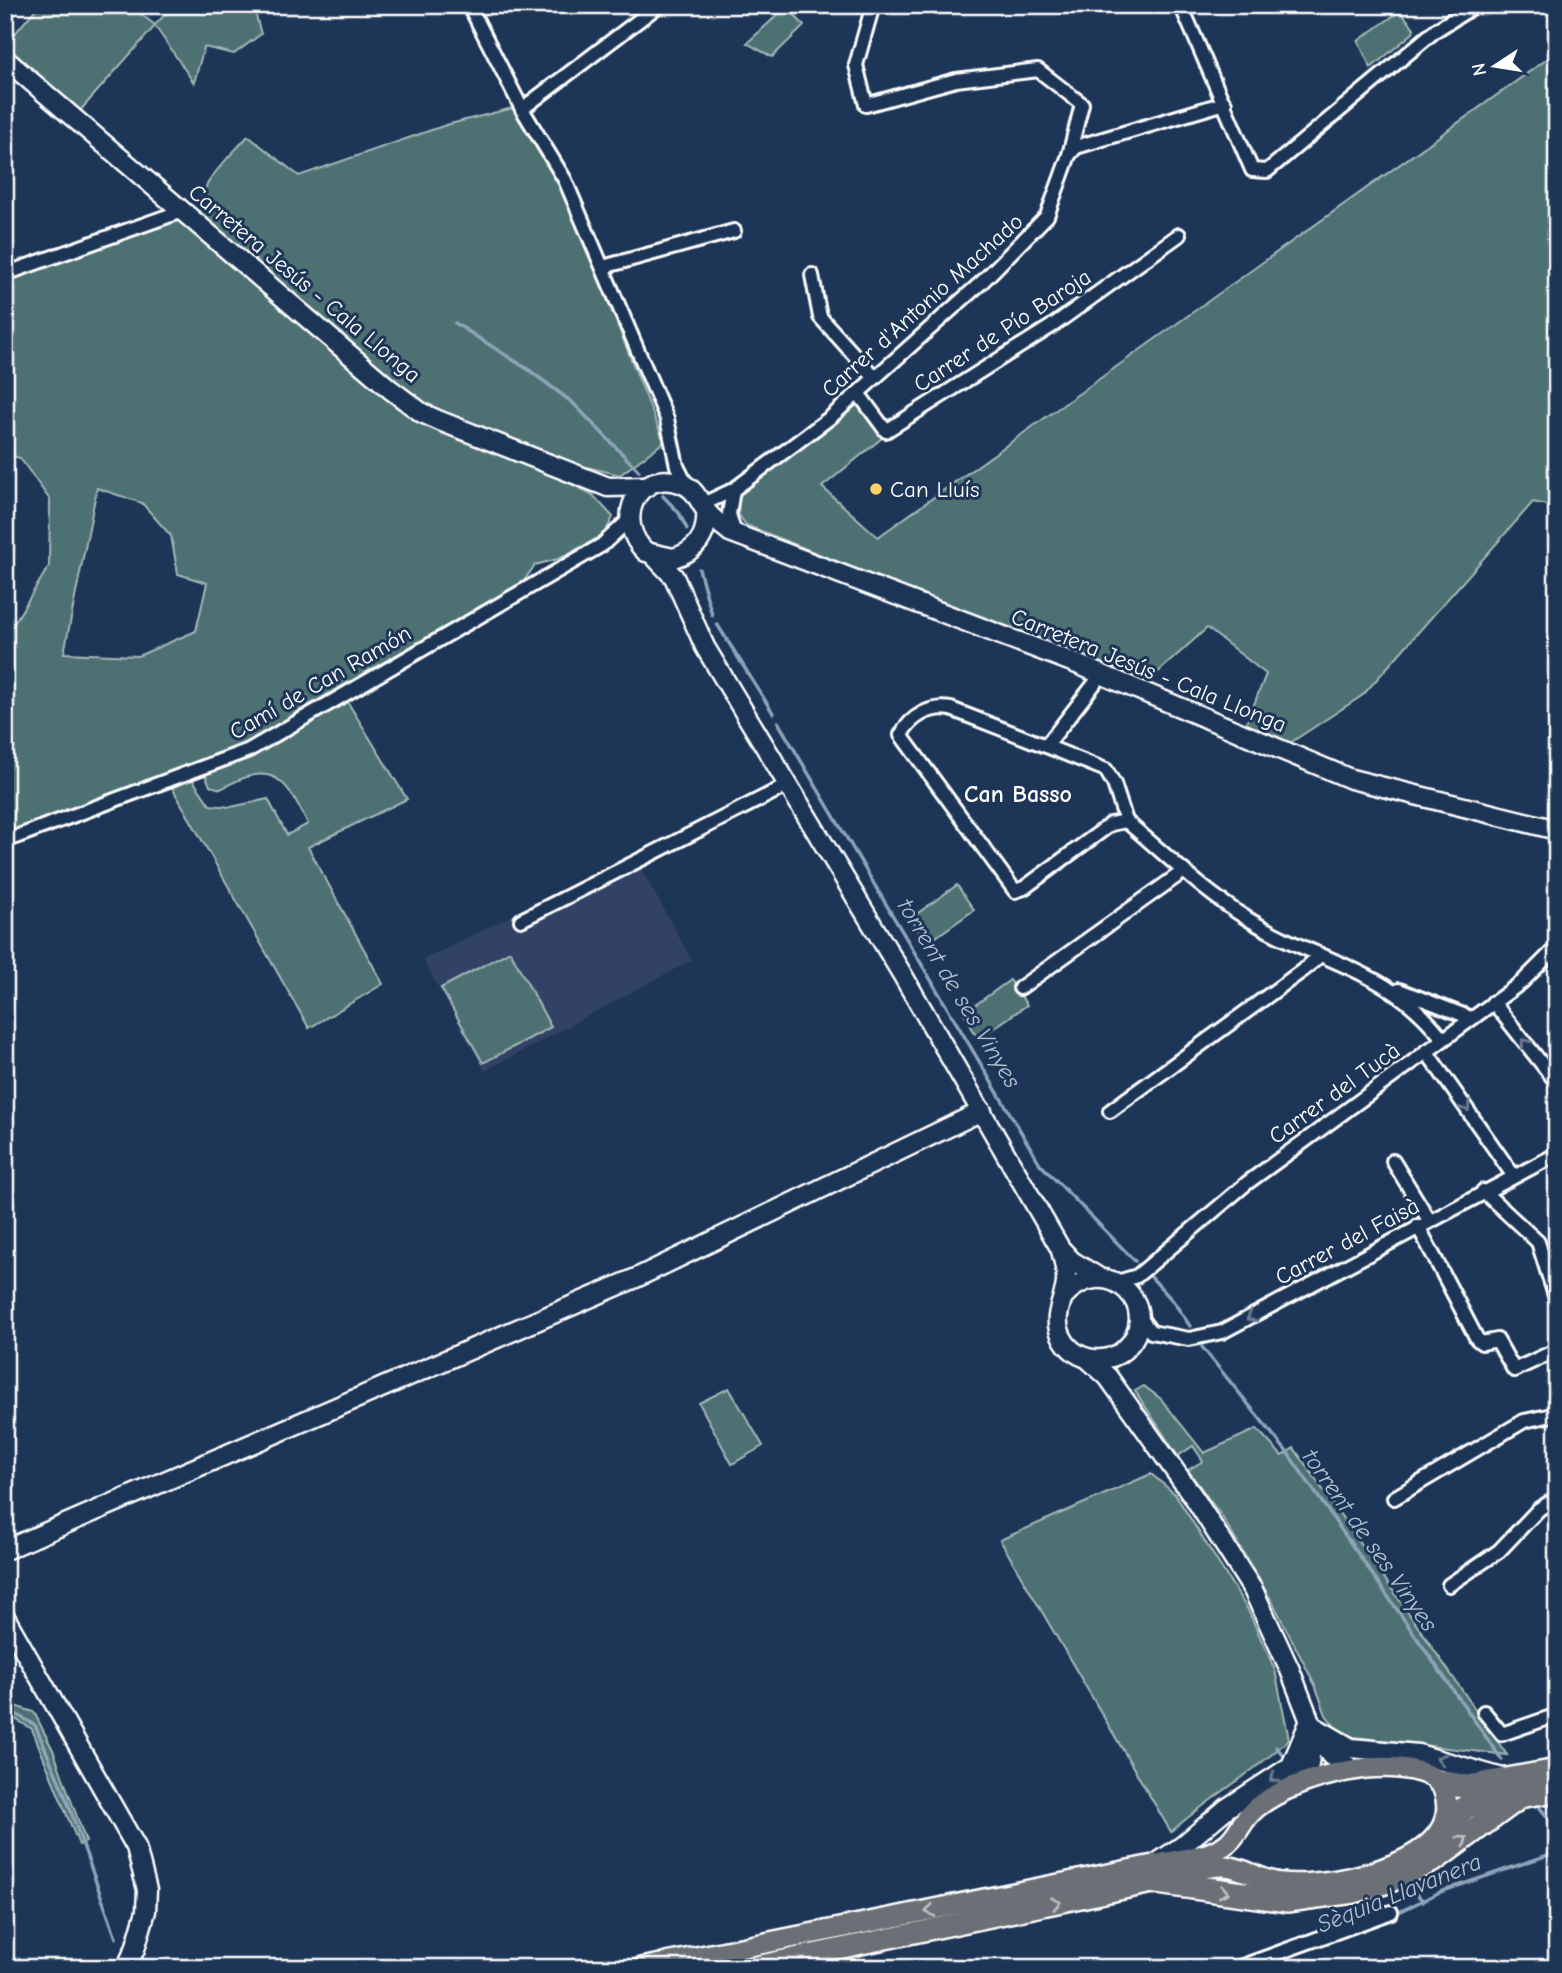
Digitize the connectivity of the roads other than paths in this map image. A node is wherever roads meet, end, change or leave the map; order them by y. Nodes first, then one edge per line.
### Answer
1 (469, 5) edge
2 (659, 5) edge
3 (873, 5) edge
4 (1181, 5) edge
5 (1476, 5) edge
6 (642, 10) edge
7 (5, 59) edge
8 (1225, 103) junction
9 (522, 109) junction
10 (1069, 155) junction
11 (182, 211) junction
12 (734, 231) dead end
13 (1179, 235) dead end
14 (603, 267) junction
15 (5, 274) edge
16 (812, 275) dead end
17 (875, 378) junction
18 (858, 393) junction
19 (674, 457) junction
20 (652, 484) junction
21 (608, 486) junction
22 (687, 486) junction
23 (733, 490) junction
24 (704, 508) junction
25 (629, 518) junction
26 (733, 533) junction
27 (603, 545) junction
28 (694, 548) junction
29 (646, 551) junction
30 (679, 588) junction
31 (1102, 674) junction
32 (1046, 746) junction
33 (788, 785) junction
34 (1126, 821) junction
35 (1557, 830) edge
36 (5, 841) edge
37 (1184, 872) junction
38 (521, 920) dead end
39 (1557, 947) edge
40 (1320, 955) junction
41 (1386, 984) junction
42 (1020, 988) dead end
43 (1493, 1002) junction
44 (1471, 1018) junction
45 (1443, 1039) junction
46 (1426, 1051) junction
47 (1557, 1083) edge
48 (982, 1111) junction
49 (1110, 1111) dead end
50 (1557, 1154) edge
51 (1393, 1161) dead end
52 (1513, 1175) junction
53 (1483, 1191) junction
54 (1423, 1223) junction
55 (1060, 1248) junction
56 (1137, 1276) junction
57 (1098, 1277) junction
58 (1117, 1282) junction
59 (1063, 1297) junction
60 (1133, 1298) junction
61 (1557, 1302) edge
62 (1139, 1317) junction
63 (1150, 1332) junction
64 (1127, 1347) junction
65 (1557, 1350) edge
66 (1088, 1359) junction
67 (1117, 1390) junction
68 (1557, 1413) edge
69 (1394, 1498) dead end
70 (1557, 1498) edge
71 (5, 1550) edge
72 (1449, 1585) dead end
73 (5, 1616) edge
74 (1484, 1712) dead end
75 (1557, 1715) edge
76 (1310, 1723) junction
77 (1355, 1770) junction
78 (1557, 1771) edge
79 (1440, 1782) junction
80 (1295, 1787) junction
81 (1514, 1787) junction
82 (1557, 1790) edge
83 (1446, 1825) junction
84 (1240, 1832) junction
85 (1251, 1872) junction
86 (1155, 1873) junction
87 (1391, 1912) dead end
88 (126, 1968) edge
89 (641, 1968) edge
90 (747, 1968) edge
91 (1237, 1968) edge

1 - 9 street
2 - 6 street
3 - 10 street, Carrer d'Antonio Machado
4 - 8 street
5 - 8 street
6 - 9 street
7 - 11 main road, Carretera Jesús - Cala Llonga
8 - 10 street
9 - 14 street
10 - 17 street, Carrer d'Antonio Machado
11 - 15 street
11 - 21 main road, Carretera Jesús - Cala Llonga
12 - 14 street
13 - 18 street, Carrer de Pío Baroja
14 - 19 street
16 - 17 street
17 - 18 street, Carrer d'Antonio Machado
18 - 23 street, Carrer d'Antonio Machado
19 - 20 street
19 - 22 street
20 - 21 main road, Carretera Jesús - Cala Llonga
20 - 22 main road
20 - 25 main road
21 - 25 main road
22 - 24 main road
23 - 24 street, Carrer d'Antonio Machado
23 - 26 street
24 - 26 main road, Carretera Jesús - Cala Llonga
24 - 28 main road
25 - 27 street, Camí de Can Ramón
25 - 29 main road
26 - 28 main road
26 - 31 main road, Carretera Jesús - Cala Llonga
27 - 29 street
27 - 36 street, Camí de Can Ramón
28 - 29 main road
28 - 30 main road
29 - 30 main road
30 - 33 main road
31 - 32 street
31 - 35 main road, Carretera Jesús - Cala Llonga
32 - 34 street
32 - 34 street
33 - 38 street
33 - 48 main road
34 - 37 street
37 - 40 street
37 - 42 street
39 - 43 street, Carrer del Tucà
40 - 41 street
40 - 49 street
41 - 44 street
41 - 45 street
43 - 44 street, Carrer del Tucà
47 -> 43 street
44 - 45 street, Carrer del Tucà
45 - 46 street, Carrer del Tucà
46 -> 52 street
46 - 56 street, Carrer del Tucà
48 - 55 main road
48 - 71 main road
50 - 52 street, Carrer del Faisà
51 - 54 street
52 - 53 street, Carrer del Faisà
53 - 54 street, Carrer del Faisà
53 - 61 street
54 -> 63 street, Carrer del Faisà
54 - 65 street
55 - 57 main road
55 - 59 main road
56 - 58 street, Carrer del Tucà
56 - 60 street
57 - 58 main road
57 - 59 main road
58 - 60 main road
59 - 66 main road
60 - 62 main road
62 - 63 street
62 - 64 main road
63 - 64 street
64 - 66 main road
64 - 67 main road
66 - 67 main road
67 - 76 main road
68 - 69 street
70 - 72 street
73 - 88 main road
74 - 75 street
76 - 77 main road
76 - 80 main road
81 -> 76 main road
76 -> 86 main road
77 - 79 main road
77 - 80 main road
78 - 81 highway
79 - 81 highway
79 - 83 main road
80 - 84 main road
81 - 82 highway
81 - 83 highway
86 -> 81 highway
83 - 85 main road
84 - 85 main road
84 - 86 main road
85 - 86 main road
86 -> 89 main road
90 -> 86 main road
87 - 91 street

